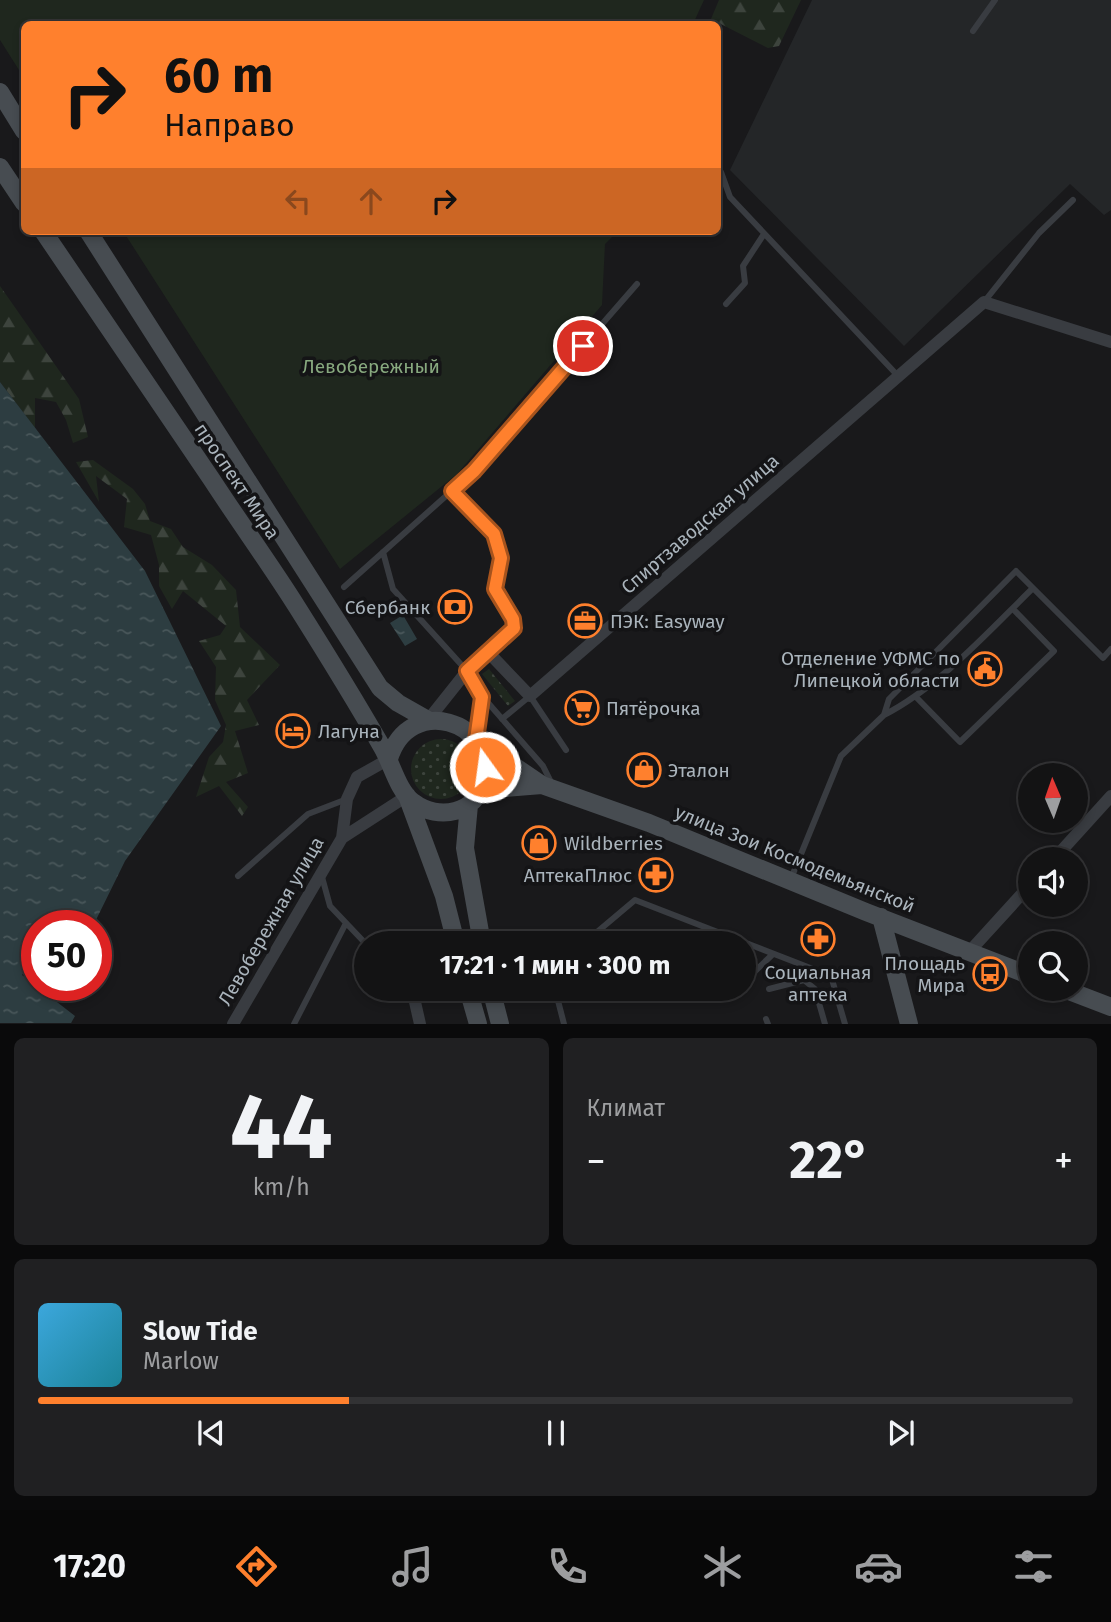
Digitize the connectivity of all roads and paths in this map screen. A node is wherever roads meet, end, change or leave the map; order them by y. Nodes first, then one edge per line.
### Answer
1 (995, 0) edge
2 (973, 31) dead end
3 (0, 92) edge
4 (21, 126) edge
5 (0, 167) edge
6 (721, 172) dead end
7 (21, 198) edge
8 (1073, 200) dead end
9 (764, 233) junction
10 (46, 235) edge
11 (92, 235) edge
12 (637, 284) dead end
13 (984, 302) junction
14 (726, 304) dead end
15 (1111, 342) edge
16 (899, 377) junction
17 (452, 491) junction
18 (383, 552) junction
19 (344, 587) dead end
20 (1033, 587) junction
21 (1013, 609) junction
22 (1111, 649) edge
23 (489, 653) junction
24 (467, 671) junction
25 (530, 696) junction
26 (482, 697) junction
27 (916, 697) junction
28 (884, 715) junction
29 (502, 719) junction
30 (428, 720) junction
31 (476, 740) junction
32 (566, 750) dead end
33 (389, 759) junction
34 (549, 787) junction
35 (407, 796) junction
36 (1111, 796) edge
37 (347, 799) junction
38 (474, 799) junction
39 (1106, 809) edge
40 (342, 838) junction
41 (1066, 847) edge
42 (321, 876) junction
43 (238, 877) dead end
44 (790, 881) junction
45 (1018, 898) edge
46 (881, 917) junction
47 (346, 923) junction
48 (354, 931) edge
49 (453, 931) edge
50 (480, 931) edge
51 (598, 931) edge
52 (715, 931) edge
53 (756, 947) edge
54 (969, 952) junction
55 (774, 954) junction
56 (756, 970) edge
57 (1018, 971) edge
58 (769, 989) dead end
59 (1088, 998) edge
60 (471, 1001) edge
61 (494, 1001) edge
62 (558, 1001) edge
63 (415, 1002) edge
64 (1111, 1007) edge
65 (233, 1024) edge
66 (294, 1024) edge
67 (420, 1024) edge
68 (478, 1024) edge
69 (500, 1024) edge
70 (564, 1024) edge
71 (825, 1024) edge
72 (845, 1024) edge
73 (909, 1024) edge

1 - 2 lane
3 - 4 main road
5 - 7 main road
6 - 9 lane
8 - 13 lane
9 - 14 lane
9 - 16 lane
10 - 33 main road, проспект Мира
11 - 30 main road, проспект Мира
12 - 17 lane
13 - 15 street
13 - 16 street, Спиртзаводская улица
16 - 25 street, Спиртзаводская улица
17 - 18 lane
17 - 23 lane
18 - 19 lane
18 - 24 lane
20 - 21 lane
20 - 22 lane
20 - 28 lane
21 - 27 lane
21 - 27 lane
23 - 24 street
23 - 25 street
24 - 26 street
24 - 30 street
25 - 29 lane
25 - 32 lane
26 - 29 lane
26 - 31 street
27 - 28 lane
28 - 44 lane
29 - 34 lane
30 - 31 main road
30 - 33 main road
31 - 34 main road, улица Зои Космодемьянской
31 - 38 main road
33 - 35 main road
33 - 37 street, Левобережная улица
34 - 38 main road, улица Зои Космодемьянской
34 - 44 main road, улица Зои Космодемьянской
35 - 38 main road
35 - 40 street, Левобережная улица
35 - 49 main road
36 - 39 street
37 - 40 street, Левобережная улица
37 - 43 lane
38 - 50 main road
39 - 41 street
40 - 42 street, Левобережная улица
42 - 47 lane
42 - 65 street, Левобережная улица
44 - 46 main road, улица Зои Космодемьянской
45 - 54 street
46 - 54 main road, улица Зои Космодемьянской
46 - 73 main road
47 - 48 lane
47 - 66 lane
51 - 52 lane
53 - 55 lane
54 - 57 main road, улица Зои Космодемьянской
55 - 56 lane
55 - 72 lane
58 - 71 lane
59 - 64 main road
60 - 68 main road
61 - 69 main road
62 - 70 lane
63 - 67 street

